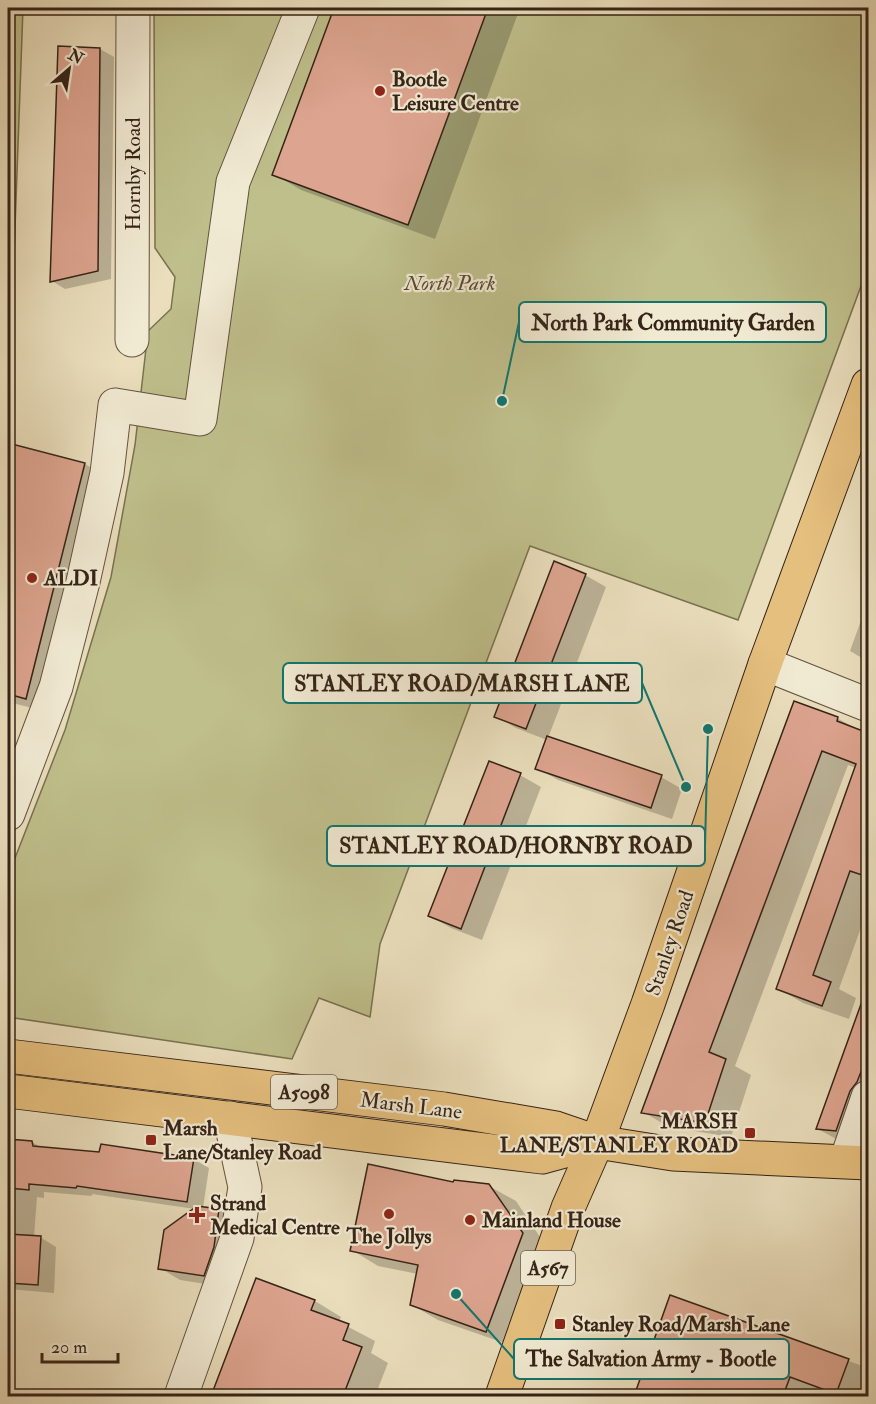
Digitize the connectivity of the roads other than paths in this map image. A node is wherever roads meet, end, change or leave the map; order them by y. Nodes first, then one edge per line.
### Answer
1 (133, 8) edge
2 (303, 8) edge
3 (132, 340) dead end
4 (868, 385) edge
5 (765, 664) junction
6 (868, 705) edge
7 (8, 814) edge
8 (8, 1056) edge
9 (8, 1091) edge
10 (868, 1097) edge
11 (230, 1118) junction
12 (597, 1142) junction
13 (857, 1162) edge
14 (181, 1396) edge
15 (502, 1396) edge

1 - 3 street, Hornby Road
2 - 7 street
4 - 5 main road, Stanley Road / A567
5 - 6 street
5 - 12 main road, Stanley Road / A567
8 - 12 main road, Marsh Lane / A5098
9 - 11 main road, Marsh Lane / A5098
10 - 13 street
11 - 12 main road, Marsh Lane / A5098
11 - 14 street
12 - 13 main road, Marsh Lane / A5098
12 - 15 main road, Stanley Road / A567

